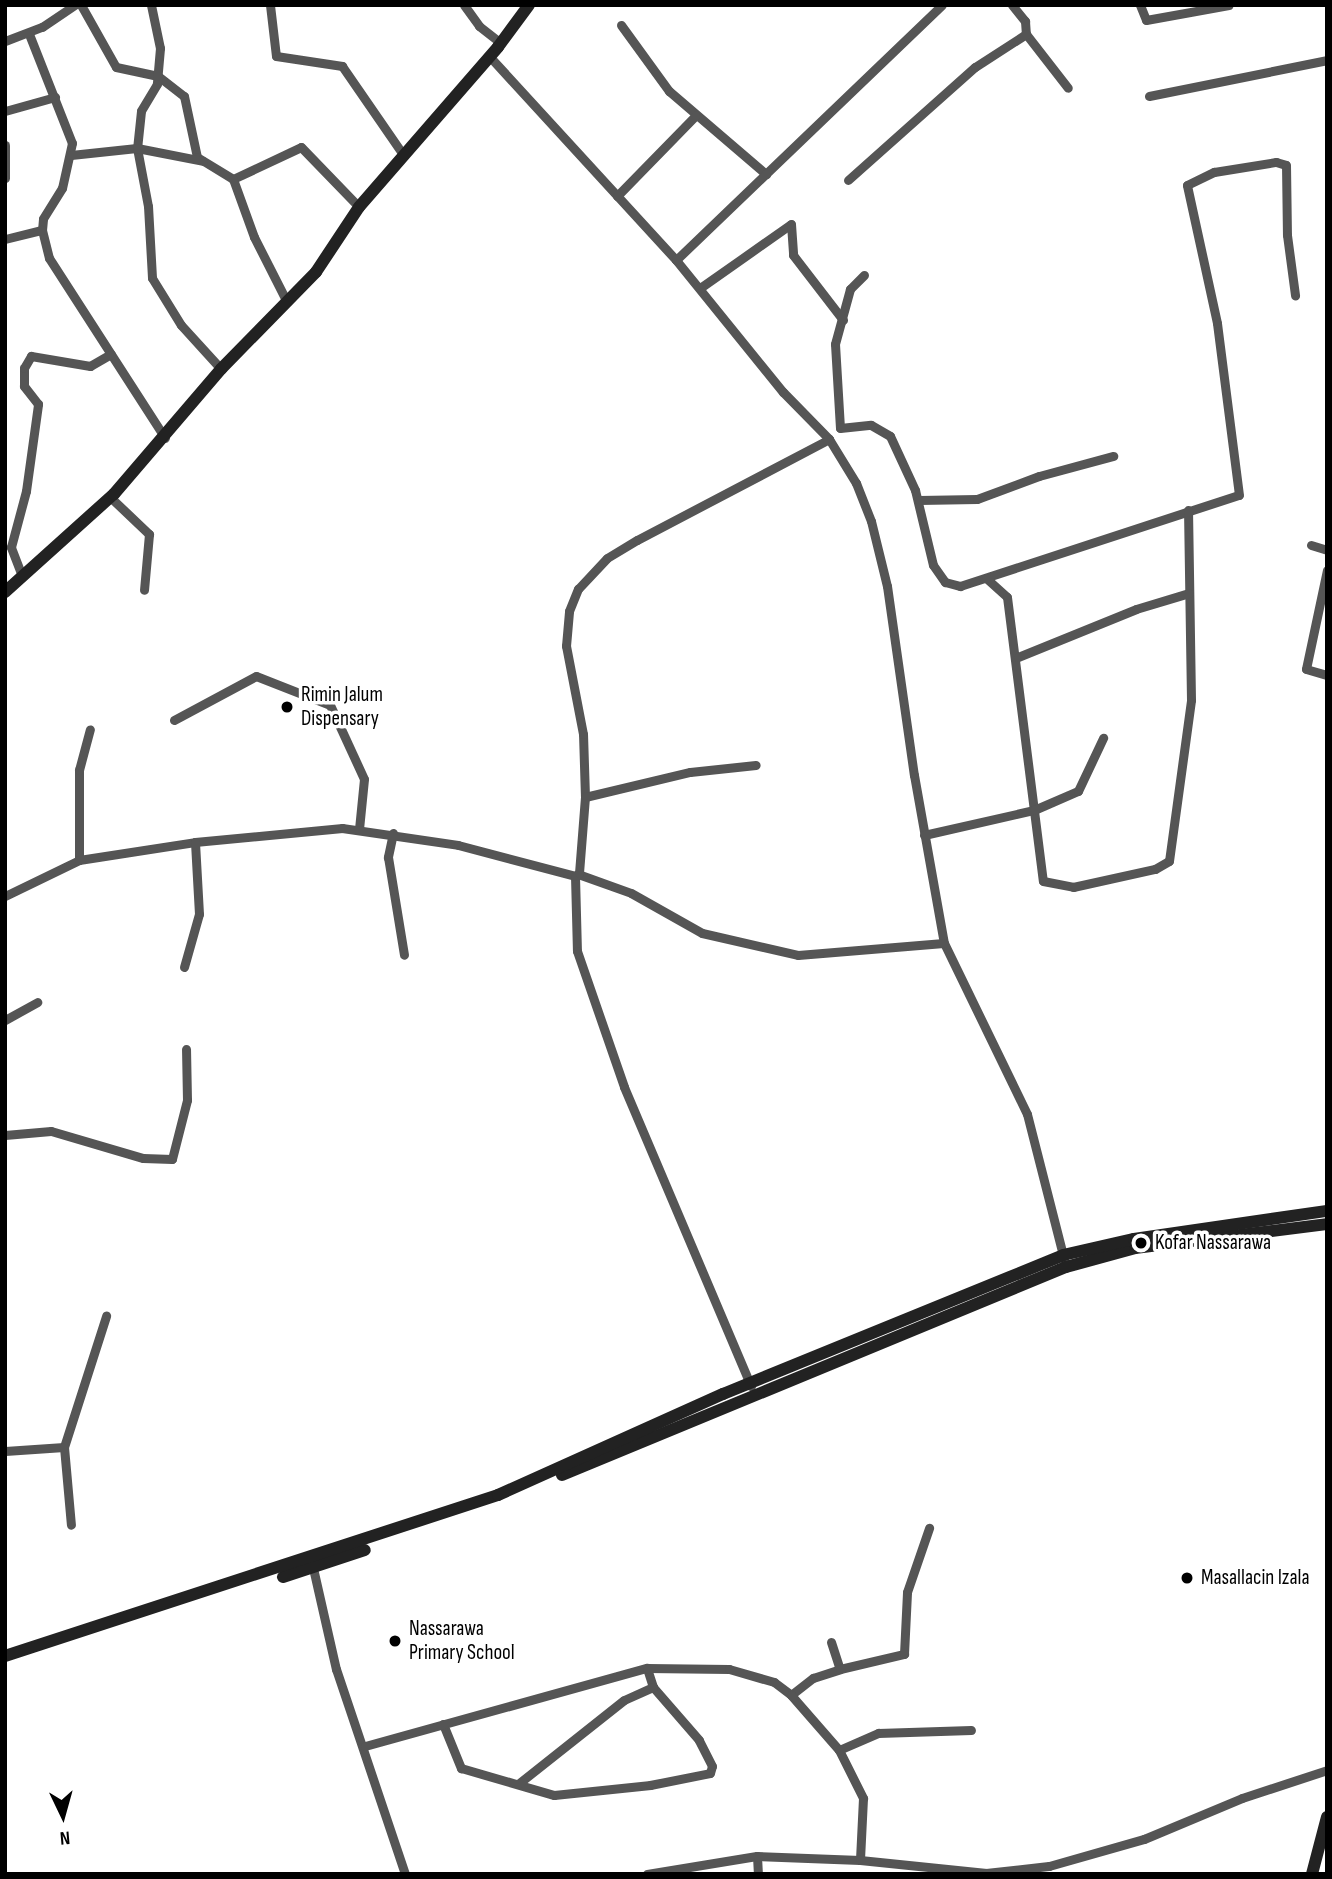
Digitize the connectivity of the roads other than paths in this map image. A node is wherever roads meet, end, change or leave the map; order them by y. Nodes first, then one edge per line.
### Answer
1 (75, 5) edge
2 (81, 5) edge
3 (151, 5) edge
4 (270, 5) edge
5 (464, 5) edge
6 (529, 5) edge
7 (942, 5) edge
8 (1012, 5) edge
9 (1140, 5) edge
10 (1229, 5) edge
11 (621, 25) dead end
12 (29, 34) junction
13 (1026, 34) junction
14 (5, 41) edge
15 (501, 43) junction
16 (490, 57) junction
17 (1327, 60) edge
18 (158, 76) junction
19 (1068, 88) dead end
20 (1149, 96) dead end
21 (55, 97) junction
22 (5, 111) edge
23 (695, 116) junction
24 (5, 145) edge
25 (137, 148) junction
26 (71, 155) junction
27 (404, 156) junction
28 (211, 163) junction
29 (766, 174) junction
30 (5, 178) edge
31 (233, 179) junction
32 (848, 180) dead end
33 (617, 195) junction
34 (359, 207) junction
35 (41, 230) junction
36 (5, 239) edge
37 (676, 260) junction
38 (864, 275) dead end
39 (700, 288) junction
40 (1295, 295) dead end
41 (287, 302) junction
42 (843, 320) junction
43 (111, 354) junction
44 (222, 369) junction
45 (165, 438) junction
46 (829, 439) junction
47 (1113, 456) dead end
48 (110, 497) junction
49 (919, 500) junction
50 (1188, 510) junction
51 (1311, 545) dead end
52 (1327, 550) edge
53 (1327, 570) edge
54 (22, 576) junction
55 (986, 578) junction
56 (144, 590) dead end
57 (5, 592) edge
58 (1189, 593) junction
59 (1018, 657) junction
60 (1327, 675) edge
61 (174, 720) dead end
62 (90, 729) dead end
63 (1103, 738) dead end
64 (756, 765) dead end
65 (585, 797) junction
66 (1034, 810) junction
67 (359, 828) junction
68 (393, 832) junction
69 (924, 835) junction
70 (195, 842) junction
71 (79, 860) junction
72 (576, 875) junction
73 (5, 897) edge
74 (944, 943) junction
75 (404, 955) dead end
76 (184, 967) dead end
77 (37, 1002) dead end
78 (5, 1020) edge
79 (186, 1049) dead end
80 (5, 1135) edge
81 (1327, 1211) edge
82 (1327, 1224) edge
83 (1065, 1261) junction
84 (106, 1316) dead end
85 (752, 1388) junction
86 (64, 1447) junction
87 (5, 1451) edge
88 (71, 1525) dead end
89 (929, 1528) dead end
90 (313, 1568) junction
91 (831, 1642) dead end
92 (5, 1656) edge
93 (5, 1662) edge
94 (648, 1668) junction
95 (840, 1669) junction
96 (653, 1687) junction
97 (791, 1695) junction
98 (443, 1724) junction
99 (971, 1730) dead end
100 (365, 1746) junction
101 (839, 1750) junction
102 (1327, 1770) edge
103 (517, 1784) junction
104 (1327, 1817) edge
105 (757, 1856) junction
106 (860, 1860) junction
107 (986, 1873) edge
108 (405, 1874) edge
109 (647, 1874) edge
110 (758, 1874) edge
111 (1312, 1874) edge

1 - 12 street
2 - 18 street
3 - 18 street
4 - 27 street
5 - 15 street
6 - 15 street
7 - 29 street
8 - 13 street
9 - 10 street
11 - 23 street
12 - 14 street
12 - 21 street
13 - 19 street
13 - 32 street
15 - 16 street
16 - 27 street
16 - 33 street
17 - 20 street
18 - 25 street
18 - 28 street
21 - 22 street
21 - 26 street
23 - 29 street
23 - 33 street
24 - 30 street
25 - 26 street
25 - 28 street
25 - 44 street
26 - 35 street
27 - 34 street
28 - 31 street
29 - 37 street
31 - 34 street
31 - 41 street
33 - 37 street
34 - 41 street
35 - 36 street
35 - 43 street
37 - 39 street
38 - 42 street
39 - 42 street
39 - 46 street
40 - 50 street
41 - 44 street
42 - 49 street
43 - 45 street
43 - 54 street
44 - 45 street
45 - 48 street
46 - 65 street
46 - 69 street
47 - 49 street
48 - 54 street
48 - 56 street
49 - 55 street
50 - 55 street
50 - 58 street
51 - 52 street
53 - 60 street
54 - 57 street
55 - 59 street
58 - 59 street
58 - 66 street
59 - 66 street
61 - 67 street
62 - 71 street
63 - 66 street
64 - 65 street
65 - 72 street
66 - 69 street
67 - 68 street
67 - 70 street
68 - 72 street
68 - 75 street
69 - 74 street
70 - 71 street
70 - 76 street
71 - 73 street
72 - 74 street
72 - 85 street
74 - 83 street
77 - 78 street
79 - 80 street
81 - 83 street
82 - 83 street
83 - 85 street
84 - 86 street
85 - 90 street
85 - 92 street
86 - 87 street
86 - 88 street
89 - 95 street
90 - 93 street
90 - 100 street
91 - 95 street
94 - 96 street
94 - 97 street
94 - 98 street
95 - 97 street
96 - 103 street
96 - 103 street
97 - 101 street
98 - 100 street
98 - 103 street
99 - 101 street
100 - 108 street
101 - 106 street
102 - 107 street
104 - 111 street
105 - 106 street
105 - 109 street
105 - 110 street
106 - 107 street

